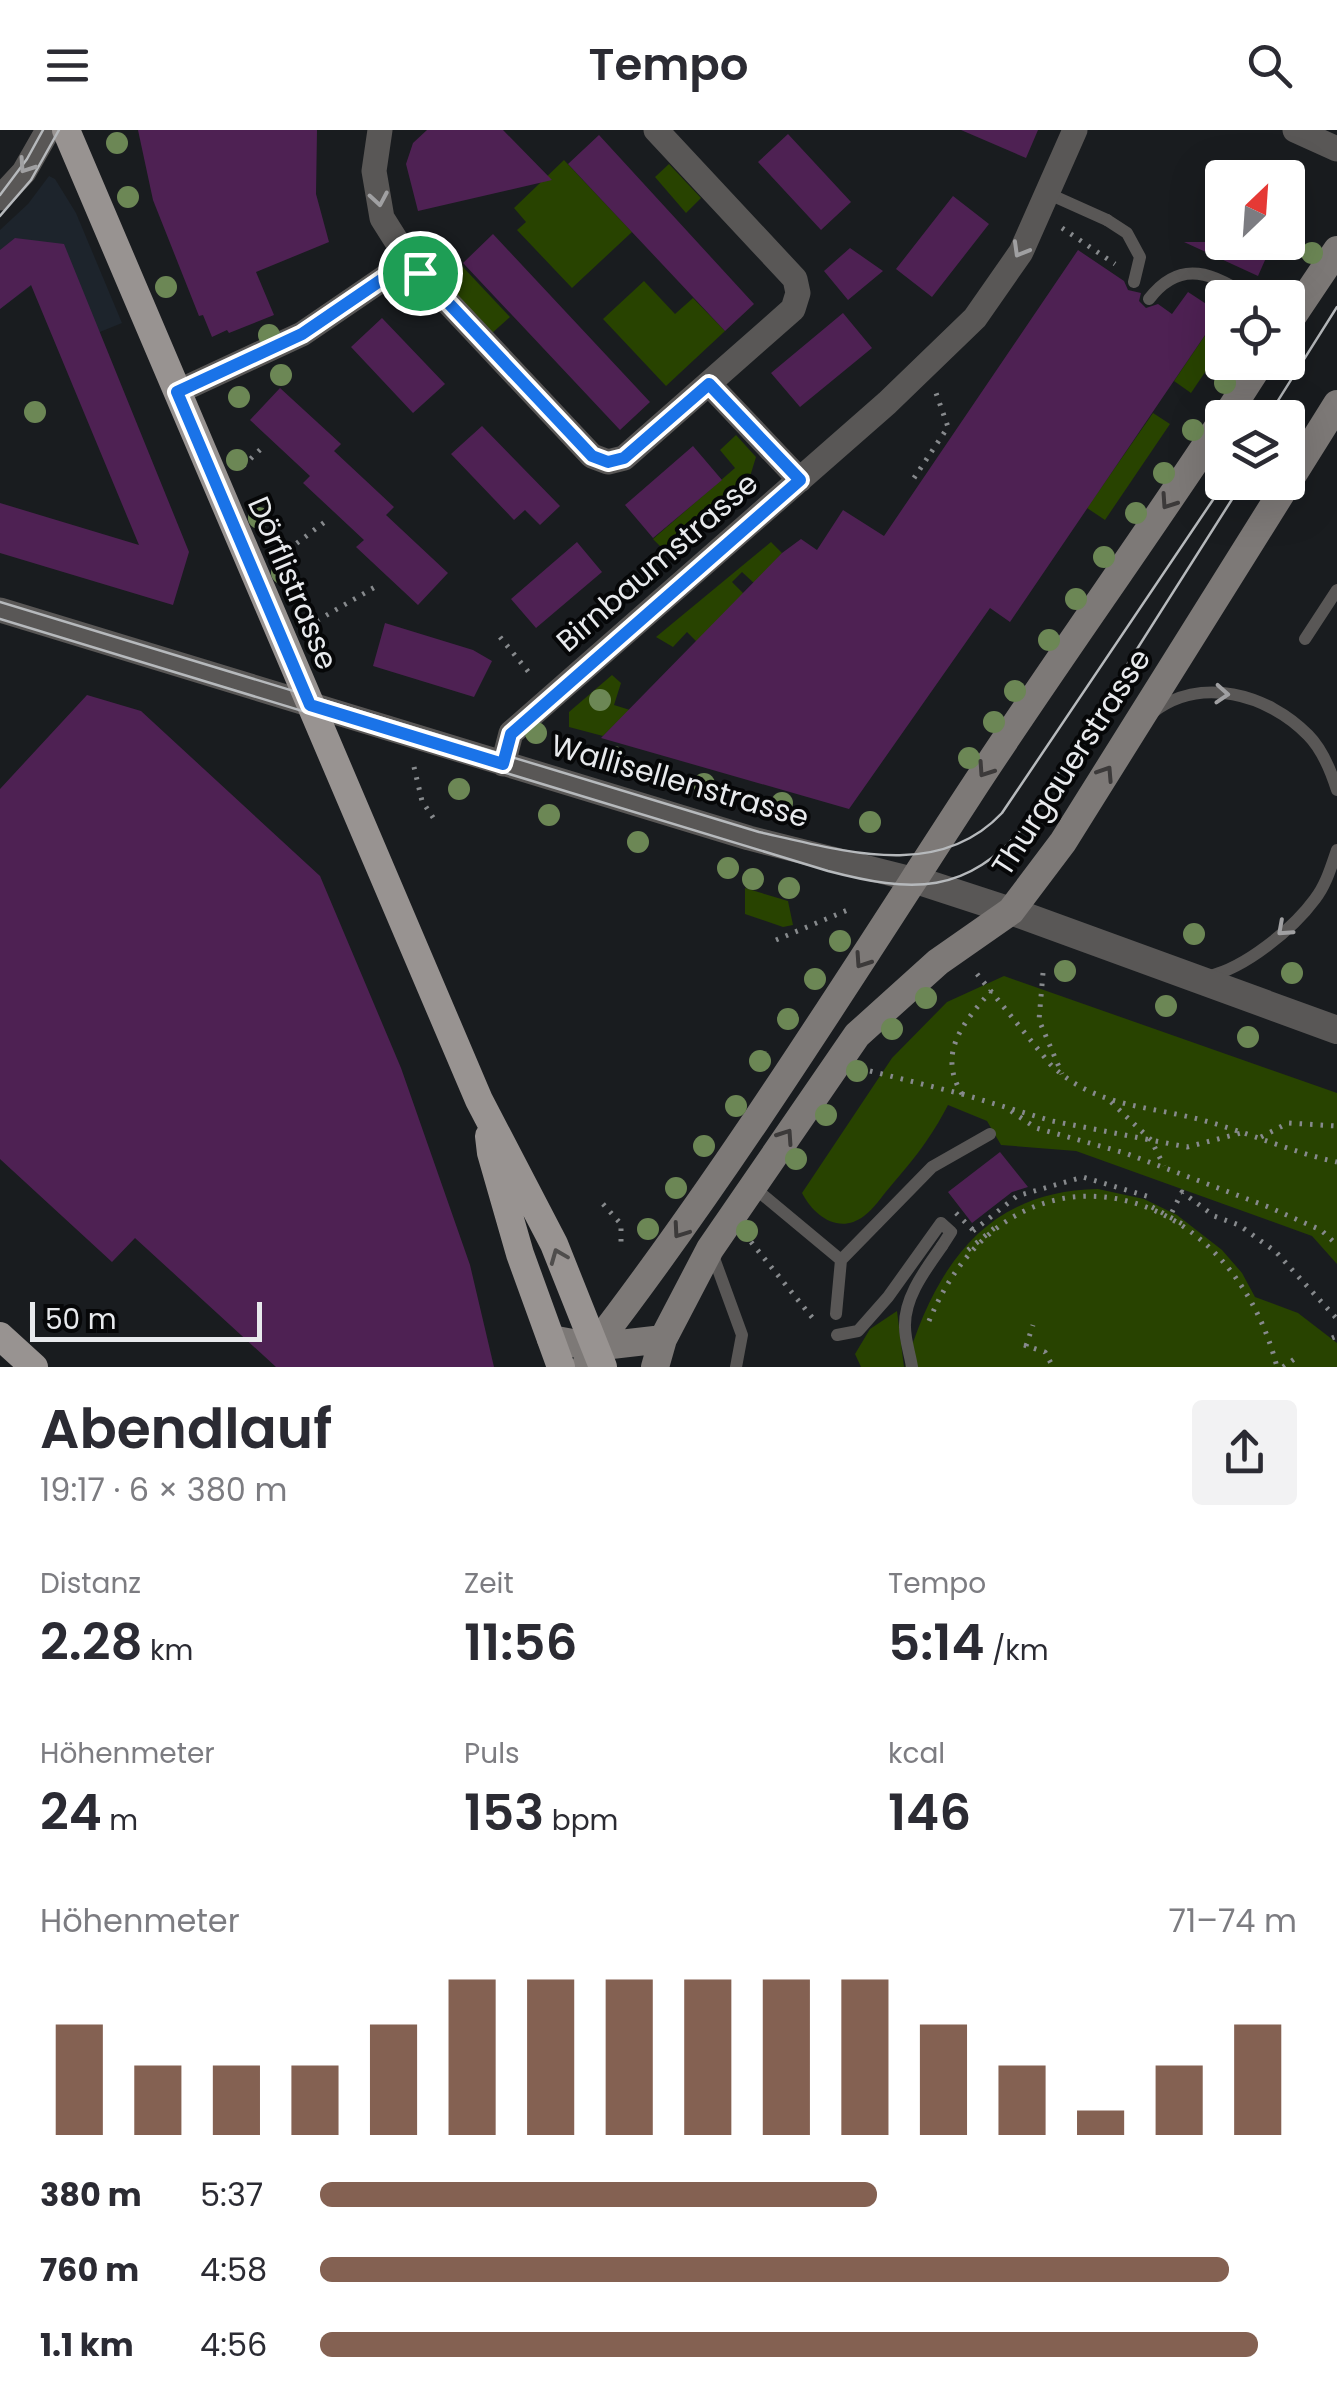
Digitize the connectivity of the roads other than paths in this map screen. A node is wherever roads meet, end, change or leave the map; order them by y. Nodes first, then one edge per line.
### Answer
1 (48, 130) edge
2 (66, 130) edge
3 (380, 130) edge
4 (656, 130) edge
5 (1075, 130) edge
6 (1295, 130) edge
7 (1337, 149) edge
8 (1049, 194) junction
9 (0, 198) edge
10 (1337, 250) edge
11 (409, 261) junction
12 (1219, 280) edge
13 (1134, 282) dead end
14 (1152, 295) road end
15 (1305, 297) edge
16 (709, 384) junction
17 (177, 392) junction
18 (1337, 404) edge
19 (1205, 447) edge
20 (800, 480) junction
21 (1337, 590) edge
22 (1, 614) edge
23 (1305, 639) dead end
24 (310, 705) junction
25 (1135, 728) junction
26 (503, 764) junction
27 (1337, 790) edge
28 (1337, 850) edge
29 (916, 880) junction
30 (1011, 911) junction
31 (1197, 979) junction
32 (1337, 1030) edge
33 (487, 1115) junction
34 (990, 1134) dead end
35 (752, 1185) junction
36 (710, 1248) junction
37 (840, 1260) junction
38 (836, 1314) dead end
39 (837, 1335) road end
40 (0, 1336) edge
41 (550, 1339) junction
42 (663, 1339) junction
43 (594, 1360) edge
44 (34, 1367) edge
45 (561, 1367) edge
46 (655, 1367) edge
47 (736, 1367) edge
48 (912, 1367) edge

1 -> 9 street
2 - 17 main road, Dörflistrasse
3 -> 11 street
4 - 16 street
5 - 8 street, Birnbaumstrasse
6 - 7 street
8 - 13 lane, bridge
8 -> 20 street, Birnbaumstrasse
10 - 15 main road
11 - 16 street
11 - 17 street
12 - 14 lane
16 - 20 street
17 - 24 main road, Dörflistrasse
18 - 25 main road, Thurgauerstrasse
19 -> 29 main road, Thurgauerstrasse
20 - 26 street, Birnbaumstrasse
21 - 23 lane
22 - 24 street, Wallisellenstrasse
24 - 26 street, Wallisellenstrasse
24 - 33 main road, Dörflistrasse
25 -> 27 lane
30 -> 25 main road, Thurgauerstrasse
26 - 29 street, Wallisellenstrasse
28 -> 31 lane
29 - 30 street, Wallisellenstrasse
29 -> 43 main road, Thurgauerstrasse
30 - 31 street, Wallisellenstrasse
35 -> 30 main road, Thurgauerstrasse
31 - 32 street, Wallisellenstrasse
33 - 41 main road, Dörflistrasse
43 -> 33 main road, Dörflistrasse
34 - 37 lane
35 - 36 main road, Thurgauerstrasse
35 - 37 lane
36 - 42 main road, Thurgauerstrasse
36 - 47 lane
37 - 38 lane
39 - 48 lane, bridge
40 - 44 main road
41 - 43 main road
41 - 45 main road, Dörflistrasse
42 - 43 main road
42 - 46 main road, Thurgauerstrasse

